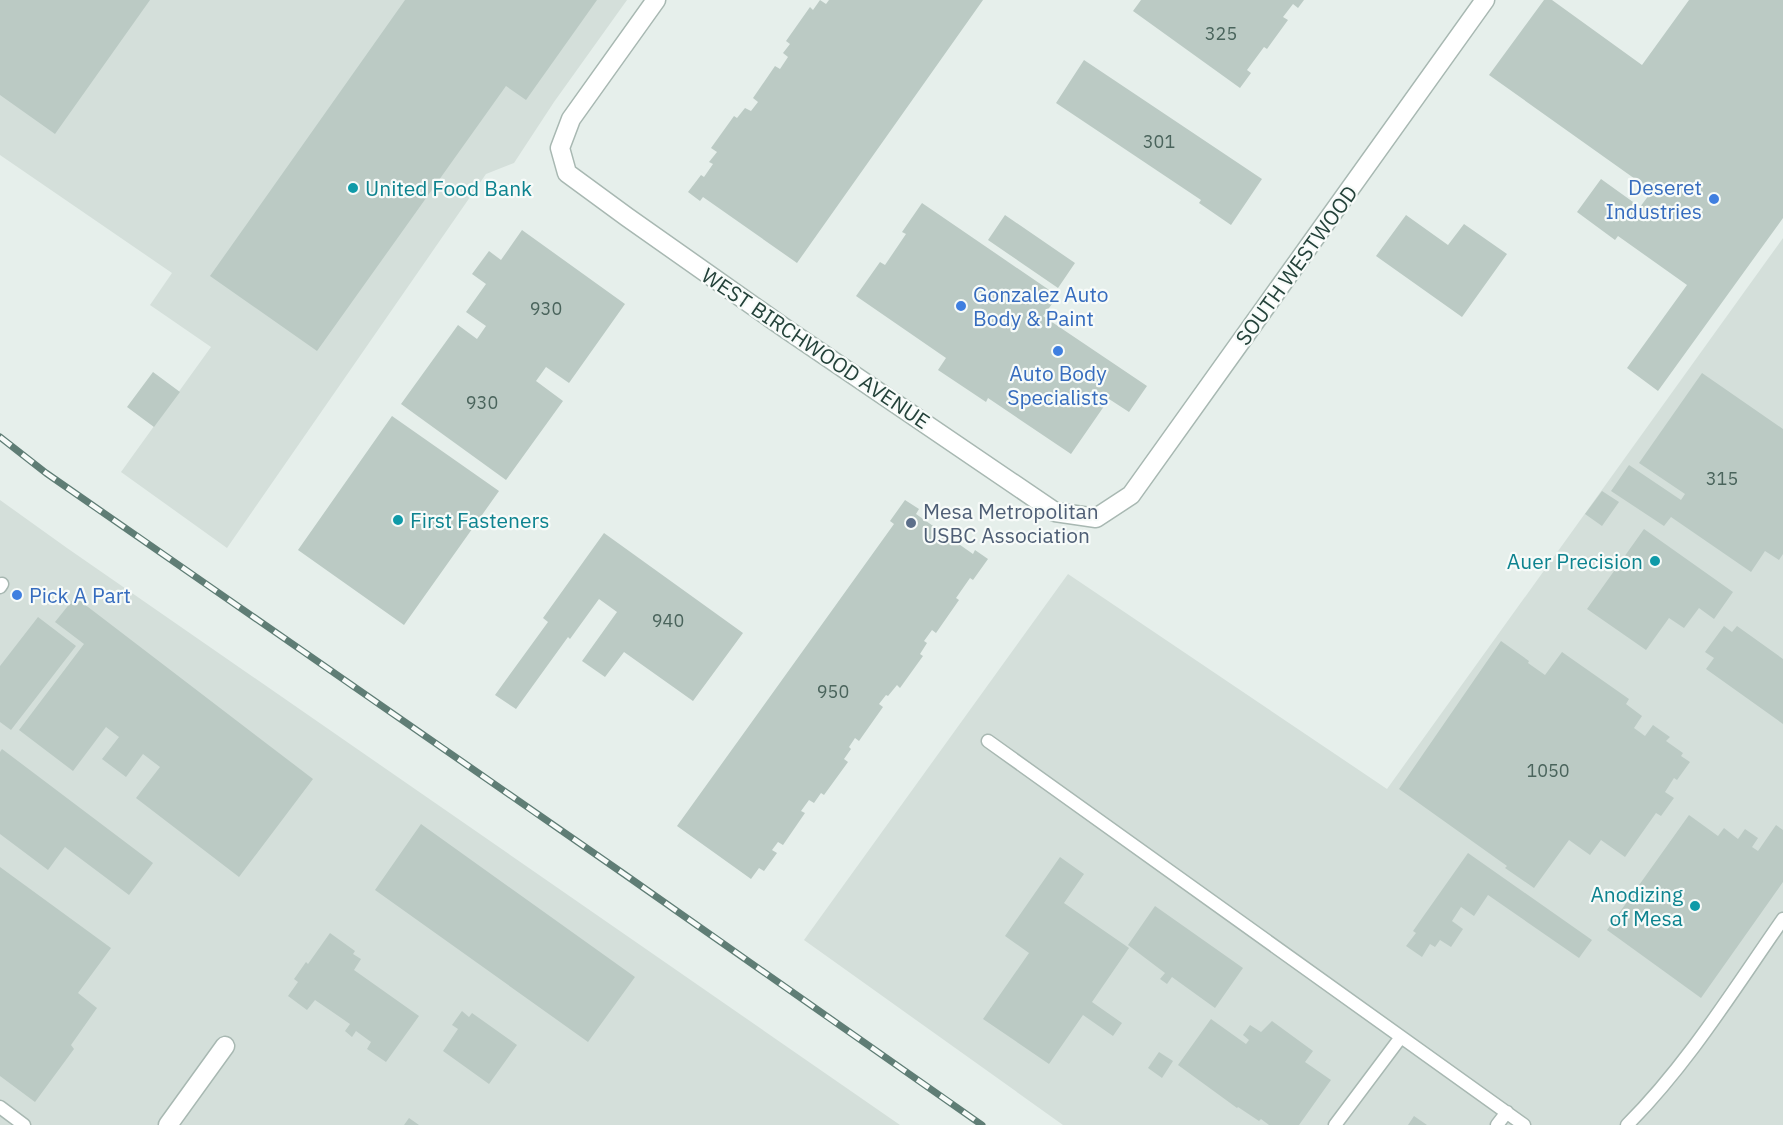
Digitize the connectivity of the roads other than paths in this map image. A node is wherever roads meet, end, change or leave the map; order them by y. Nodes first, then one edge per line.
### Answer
1 (656, 0) edge
2 (1485, 0) edge
3 (1096, 518) joint
4 (988, 741) dead end
5 (1783, 919) edge
6 (1401, 1037) junction
7 (225, 1046) dead end
8 (0, 1107) edge
9 (1506, 1112) junction
10 (24, 1125) edge
11 (168, 1125) edge
12 (1335, 1125) edge
13 (1497, 1125) edge
14 (1524, 1125) edge
15 (1627, 1125) edge

1 - 3 street, WEST BIRCHWOOD AVENUE
2 - 3 street, SOUTH WESTWOOD
4 - 6 lane
5 - 15 lane
6 - 9 lane
6 - 12 lane
7 - 11 street
8 - 10 lane
9 - 13 lane
9 - 14 lane

